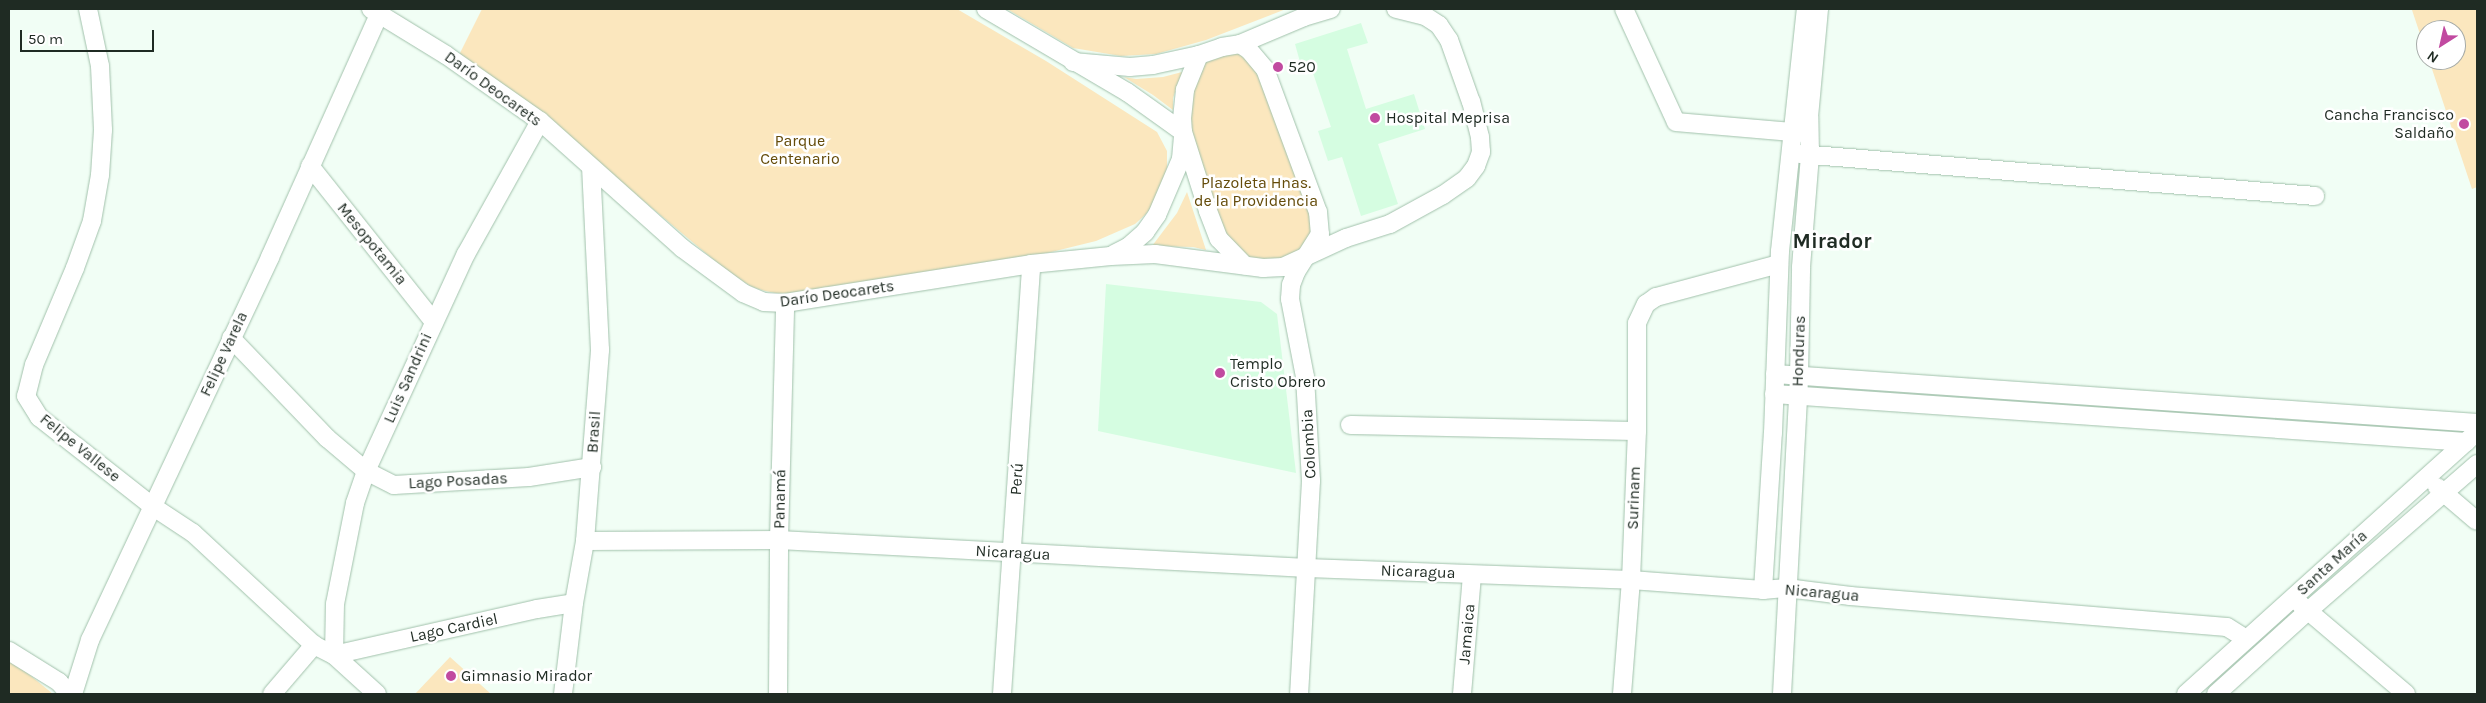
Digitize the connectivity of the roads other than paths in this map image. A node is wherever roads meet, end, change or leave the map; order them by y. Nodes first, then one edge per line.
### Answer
1 (88, 9) edge
2 (986, 9) edge
3 (1331, 9) edge
4 (1396, 9) edge
5 (1624, 9) edge
6 (1806, 9) edge
7 (1819, 9) edge
8 (375, 11) edge
9 (1240, 44) junction
10 (1199, 55) junction
11 (1073, 62) junction
12 (540, 121) junction
13 (1183, 132) junction
14 (1801, 133) junction
15 (1791, 153) junction
16 (1810, 156) junction
17 (310, 166) junction
18 (591, 168) junction
19 (2315, 196) dead end
20 (1306, 255) junction
21 (1111, 256) junction
22 (1032, 264) junction
23 (1779, 264) junction
24 (1245, 266) junction
25 (785, 304) junction
26 (434, 322) junction
27 (231, 338) junction
28 (1775, 374) junction
29 (1799, 376) junction
30 (1774, 394) junction
31 (1798, 395) junction
32 (2477, 423) edge
33 (1350, 425) dead end
34 (1637, 431) junction
35 (2472, 437) edge
36 (2477, 464) edge
37 (592, 467) junction
38 (366, 471) junction
39 (2426, 479) junction
40 (2446, 493) junction
41 (152, 506) junction
42 (2477, 521) edge
43 (779, 540) junction
44 (585, 541) junction
45 (1012, 553) junction
46 (1307, 568) junction
47 (1472, 574) junction
48 (1631, 580) junction
49 (1787, 588) junction
50 (1763, 590) junction
51 (2293, 597) junction
52 (574, 603) junction
53 (2308, 611) junction
54 (2246, 639) junction
55 (314, 645) junction
56 (9, 651) edge
57 (334, 655) junction
58 (71, 694) edge
59 (272, 694) edge
60 (376, 694) edge
61 (563, 694) edge
62 (778, 694) edge
63 (1002, 694) edge
64 (1299, 694) edge
65 (1462, 694) edge
66 (1622, 694) edge
67 (1782, 694) edge
68 (2186, 694) edge
69 (2216, 694) edge
70 (2406, 694) edge

1 - 41 street, Felipe Vallese
2 - 11 street
3 - 9 street
4 - 20 street, Darío Deocarets
5 - 14 street
6 - 14 street, Honduras
7 - 14 street, Honduras
8 - 12 street, Darío Deocarets
8 - 17 street, Felipe Varela
9 - 10 street
9 - 20 street, Colombia
10 - 11 street
10 - 13 street
11 - 13 street
12 - 18 street, Darío Deocarets
12 - 26 street, Luis Sandrini
13 - 21 street
13 - 24 street
14 - 15 street, Honduras
14 - 16 street, Honduras
15 - 16 street
15 - 23 street, Honduras
16 - 19 street
16 - 29 street, Honduras
17 - 26 street, Mesopotamia
17 - 27 street, Felipe Varela
18 - 25 street, Darío Deocarets
18 - 37 street, Brasil
20 - 24 street, Darío Deocarets
20 - 46 street, Colombia
21 - 22 street, Darío Deocarets
21 - 24 street, Darío Deocarets
22 - 25 street, Darío Deocarets
22 - 45 street, Perú
23 - 28 street, Honduras
23 - 34 street, Surinam
25 - 43 street, Panamá
26 - 38 street, Luis Sandrini
27 - 38 street, Lago Posadas
27 - 41 street, Felipe Varela
28 - 29 street
28 - 30 street, Honduras
29 - 31 street, Honduras
29 - 32 street
30 - 31 street
30 - 50 street, Honduras
31 - 35 street
31 - 49 street, Honduras
33 - 34 street
34 - 48 street, Surinam
35 - 39 street, Santa María
36 - 40 street, Santa María
37 - 38 street, Lago Posadas
37 - 44 street, Brasil
38 - 57 street, Luis Sandrini
39 - 40 street
39 - 51 street, Santa María
40 - 42 street
40 - 53 street, Santa María
41 - 55 street, Felipe Vallese
41 - 58 street, Felipe Varela
43 - 44 street, Nicaragua
43 - 45 street, Nicaragua
43 - 62 street, Panamá
44 - 52 street, Brasil
45 - 46 street, Nicaragua
45 - 63 street, Perú
46 - 47 street, Nicaragua
46 - 64 street, Colombia
47 - 48 street, Nicaragua
47 - 65 street, Jamaica
48 - 50 street, Nicaragua
48 - 66 street, Surinam
49 - 50 street, Nicaragua
49 - 54 street, Nicaragua
49 - 67 street, Honduras
51 - 53 street
51 - 54 street, Santa María
52 - 57 street, Lago Cardiel
52 - 61 street, Brasil
53 - 69 street, Santa María
53 - 70 street
54 - 68 street, Santa María
55 - 57 street, Felipe Vallese
55 - 59 street
56 - 58 street
57 - 60 street, Felipe Vallese

